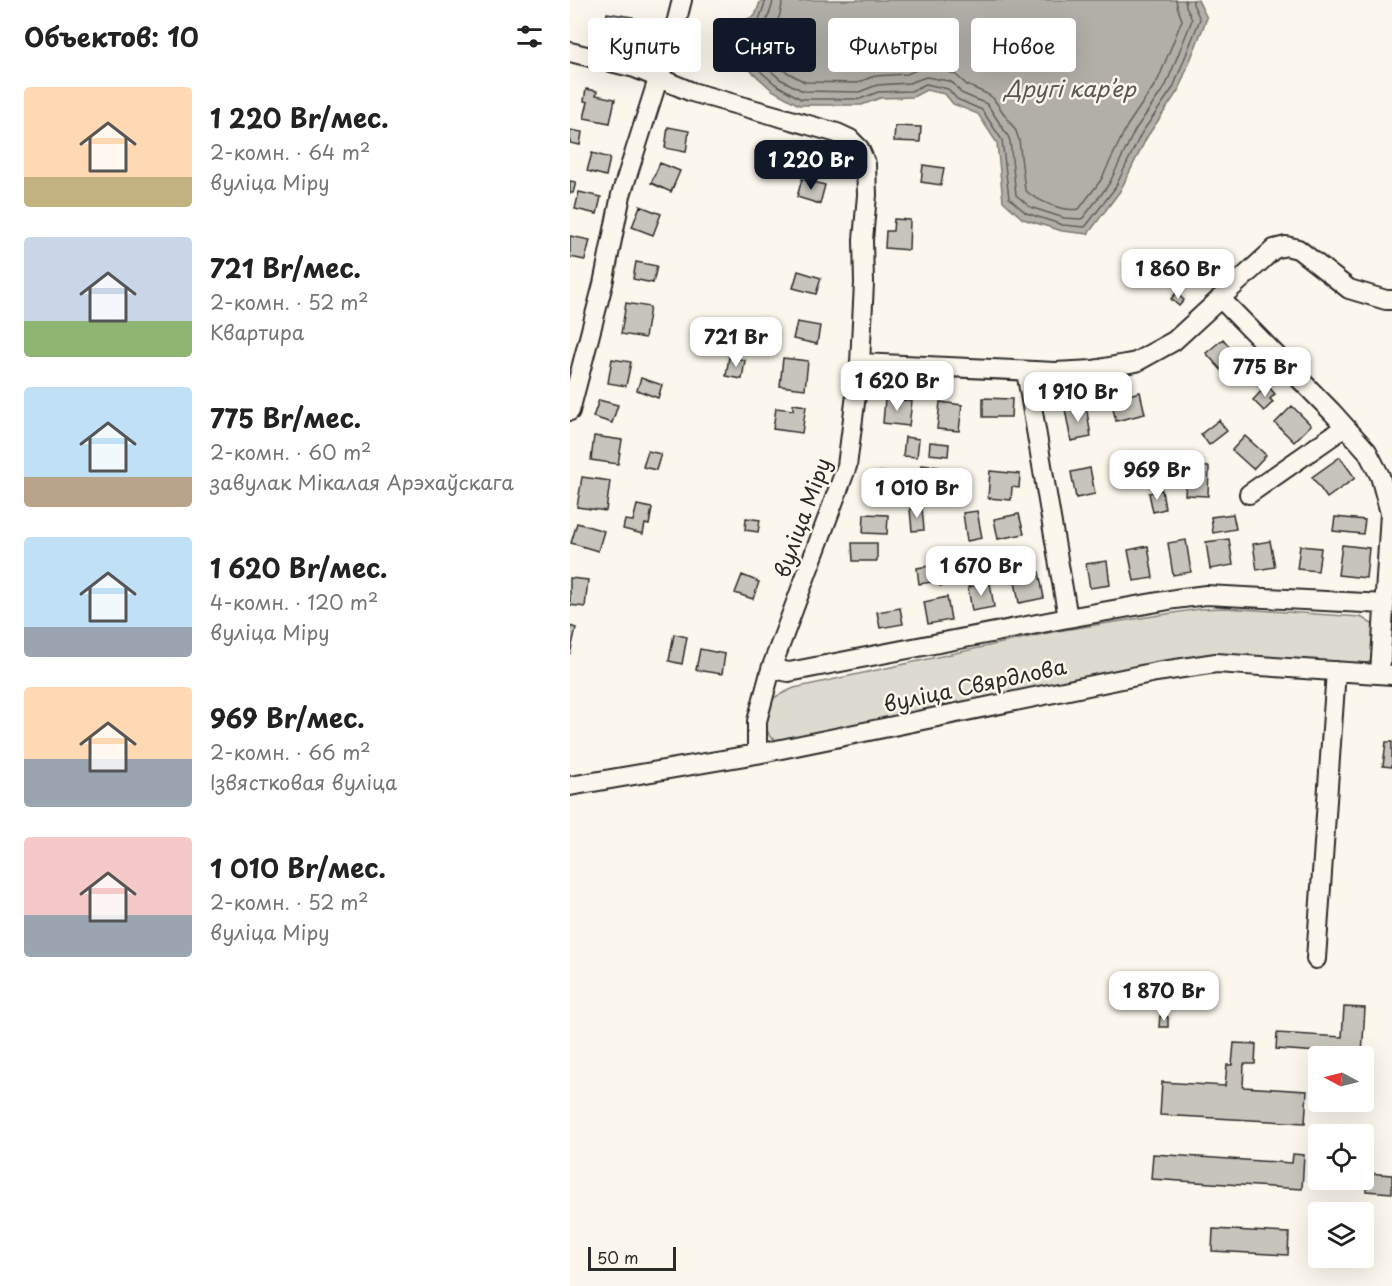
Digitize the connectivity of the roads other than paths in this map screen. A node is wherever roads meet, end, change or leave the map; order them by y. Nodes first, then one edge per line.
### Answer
1 (682, 0) edge
2 (570, 52) edge
3 (658, 79) junction
4 (1220, 298) junction
5 (1392, 300) edge
6 (860, 363) junction
7 (1026, 371) junction
8 (570, 411) edge
9 (1345, 427) junction
10 (1249, 494) dead end
11 (1385, 604) junction
12 (1068, 618) junction
13 (771, 669) junction
14 (1336, 671) junction
15 (1386, 674) edge
16 (757, 754) junction
17 (570, 786) edge
18 (1316, 959) dead end

1 - 3 street
2 - 3 street
3 - 6 street, вуліца Міру
3 - 8 street
4 - 5 street
4 - 7 street
4 - 9 street
6 - 7 street
6 - 13 street, вуліца Міру
7 - 12 street
9 - 10 street
9 - 11 street
11 - 12 street
11 - 15 street
12 - 13 street
13 - 16 street, вуліца Міру
14 - 15 street, вуліца Свярдлова
14 - 16 street, вуліца Свярдлова
14 - 18 street
16 - 17 street, вуліца Свярдлова

